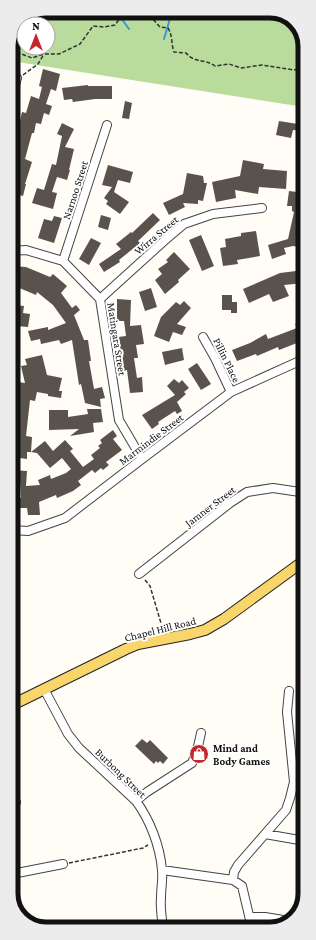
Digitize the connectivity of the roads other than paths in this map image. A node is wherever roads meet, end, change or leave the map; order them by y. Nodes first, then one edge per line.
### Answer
1 (107, 125) dead end
2 (262, 208) dead end
3 (18, 251) edge
4 (64, 261) junction
5 (100, 299) junction
6 (203, 337) dead end
7 (298, 362) edge
8 (231, 392) junction
9 (142, 458) junction
10 (298, 492) edge
11 (18, 530) edge
12 (298, 565) edge
13 (139, 574) road end
14 (44, 690) junction
15 (289, 691) dead end
16 (18, 702) edge
17 (201, 732) dead end
18 (294, 782) junction
19 (298, 782) edge
20 (136, 801) junction
21 (266, 834) junction
22 (298, 840) edge
23 (64, 864) road end
24 (162, 870) junction
25 (18, 873) edge
26 (233, 880) junction
27 (250, 917) junction
28 (281, 920) edge
29 (163, 922) edge
30 (251, 922) edge

1 - 4 street, Narnoo Street
2 - 5 street, Wirra Street
3 - 4 street
4 - 5 street, Matingara Street
5 - 9 street, Matingara Street
6 - 8 street, Pillin Place
7 - 8 street, Marmindie Street
8 - 9 street, Marmindie Street
9 - 11 street, Marmindie Street
10 - 13 street, Jamner Street
12 - 14 main road, Chapel Hill Road
14 - 16 main road, Chapel Hill Road
14 - 20 street, Burbong Street
15 - 18 street
17 - 20 street
18 - 19 street
18 - 21 street
20 - 24 street, Burbong Street
21 - 22 street
21 - 26 street
23 - 25 street
24 - 26 street
24 - 29 street, Burbong Street
26 - 27 street
27 - 28 street
27 - 30 street

